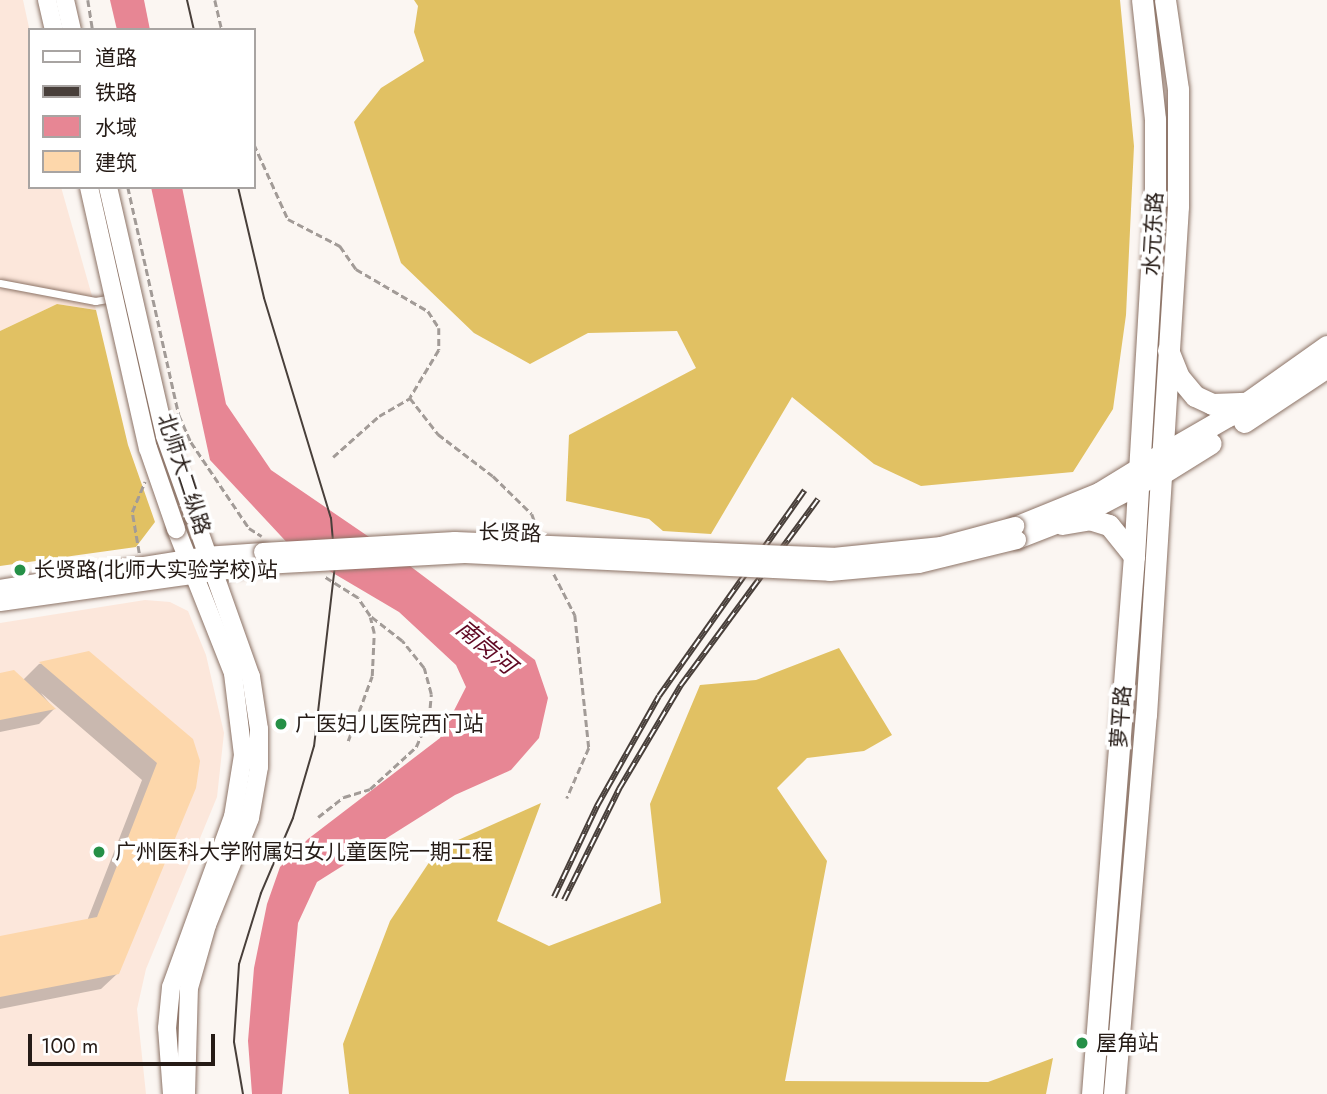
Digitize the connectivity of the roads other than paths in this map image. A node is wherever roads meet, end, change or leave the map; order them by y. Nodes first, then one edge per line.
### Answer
1 (47, 0) edge
2 (65, 0) edge
3 (1142, 0) edge
4 (1165, 0) edge
5 (54, 28) edge
6 (72, 28) edge
7 (89, 189) edge
8 (108, 189) edge
9 (0, 283) edge
10 (131, 292) junction
11 (113, 299) junction
12 (1327, 332) edge
13 (1166, 344) junction
14 (1327, 346) edge
15 (1327, 368) edge
16 (1327, 380) edge
17 (1248, 402) junction
18 (1217, 439) junction
19 (1159, 466) junction
20 (1138, 478) junction
21 (1062, 524) junction
22 (1016, 533) junction
23 (1134, 556) junction
24 (199, 564) junction
25 (0, 589) edge
26 (0, 602) edge
27 (172, 1094) edge
28 (186, 1094) edge
29 (1092, 1094) edge
30 (1114, 1094) edge

1 - 5 street
2 - 6 street
3 - 20 main road, 水元东路
4 - 13 main road, 水元东路
7 - 11 street, 北师大二纵路, bridge
8 - 10 street, 北师大二纵路, bridge
9 - 11 lane
10 - 11 lane, bridge
10 - 24 street, 北师大二纵路, bridge
11 - 24 street, 北师大二纵路, bridge
12 - 17 main road
13 - 17 main road
13 - 19 main road, 水元东路
14 - 17 main road
15 - 18 main road
16 - 18 main road
17 - 19 main road
18 - 19 main road
19 - 20 main road
19 - 30 main road, 萝平路
20 - 21 street
20 - 22 street
20 - 23 main road, 萝平路
21 - 22 street
21 - 23 main road
22 - 24 street, 长贤路, bridge
23 - 29 main road, 萝平路
24 - 25 street, 长贤路
24 - 26 street, 长贤路
24 - 27 street, 北师大二纵路
24 - 28 street, 北师大二纵路

